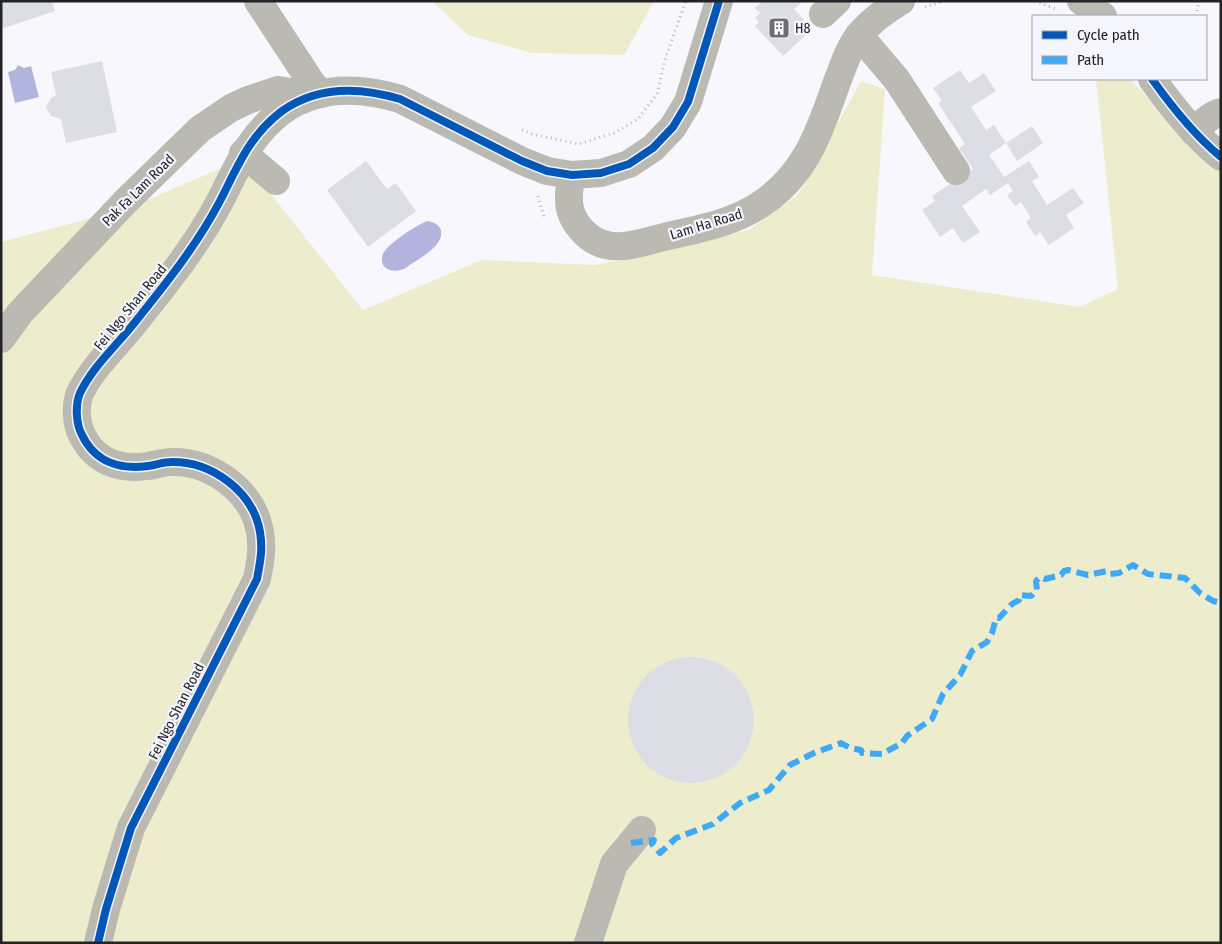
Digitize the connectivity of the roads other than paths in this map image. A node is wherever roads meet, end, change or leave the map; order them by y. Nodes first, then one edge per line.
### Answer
1 (258, 1) edge
2 (719, 1) edge
3 (910, 5) edge
4 (1073, 7) edge
5 (1099, 15) edge
6 (859, 35) junction
7 (1153, 80) edge
8 (312, 97) junction
9 (1221, 112) edge
10 (1194, 132) junction
11 (244, 153) junction
12 (1221, 157) edge
13 (956, 171) dead end
14 (572, 175) junction
15 (276, 181) dead end
16 (1, 340) edge
17 (642, 830) dead end
18 (98, 943) edge
19 (588, 943) edge

1 - 8 street
2 - 14 street, Fei Ngo Shan Road
3 - 6 street, Lam Ha Road
4 - 5 street
6 - 13 street
6 - 14 street, Lam Ha Road
7 - 10 street
8 - 11 street, Fei Ngo Shan Road
8 - 14 street, Fei Ngo Shan Road
8 - 16 street, Pak Fa Lam Road
9 - 10 street
10 - 12 street
11 - 15 street
11 - 18 street, Fei Ngo Shan Road
17 - 19 street

